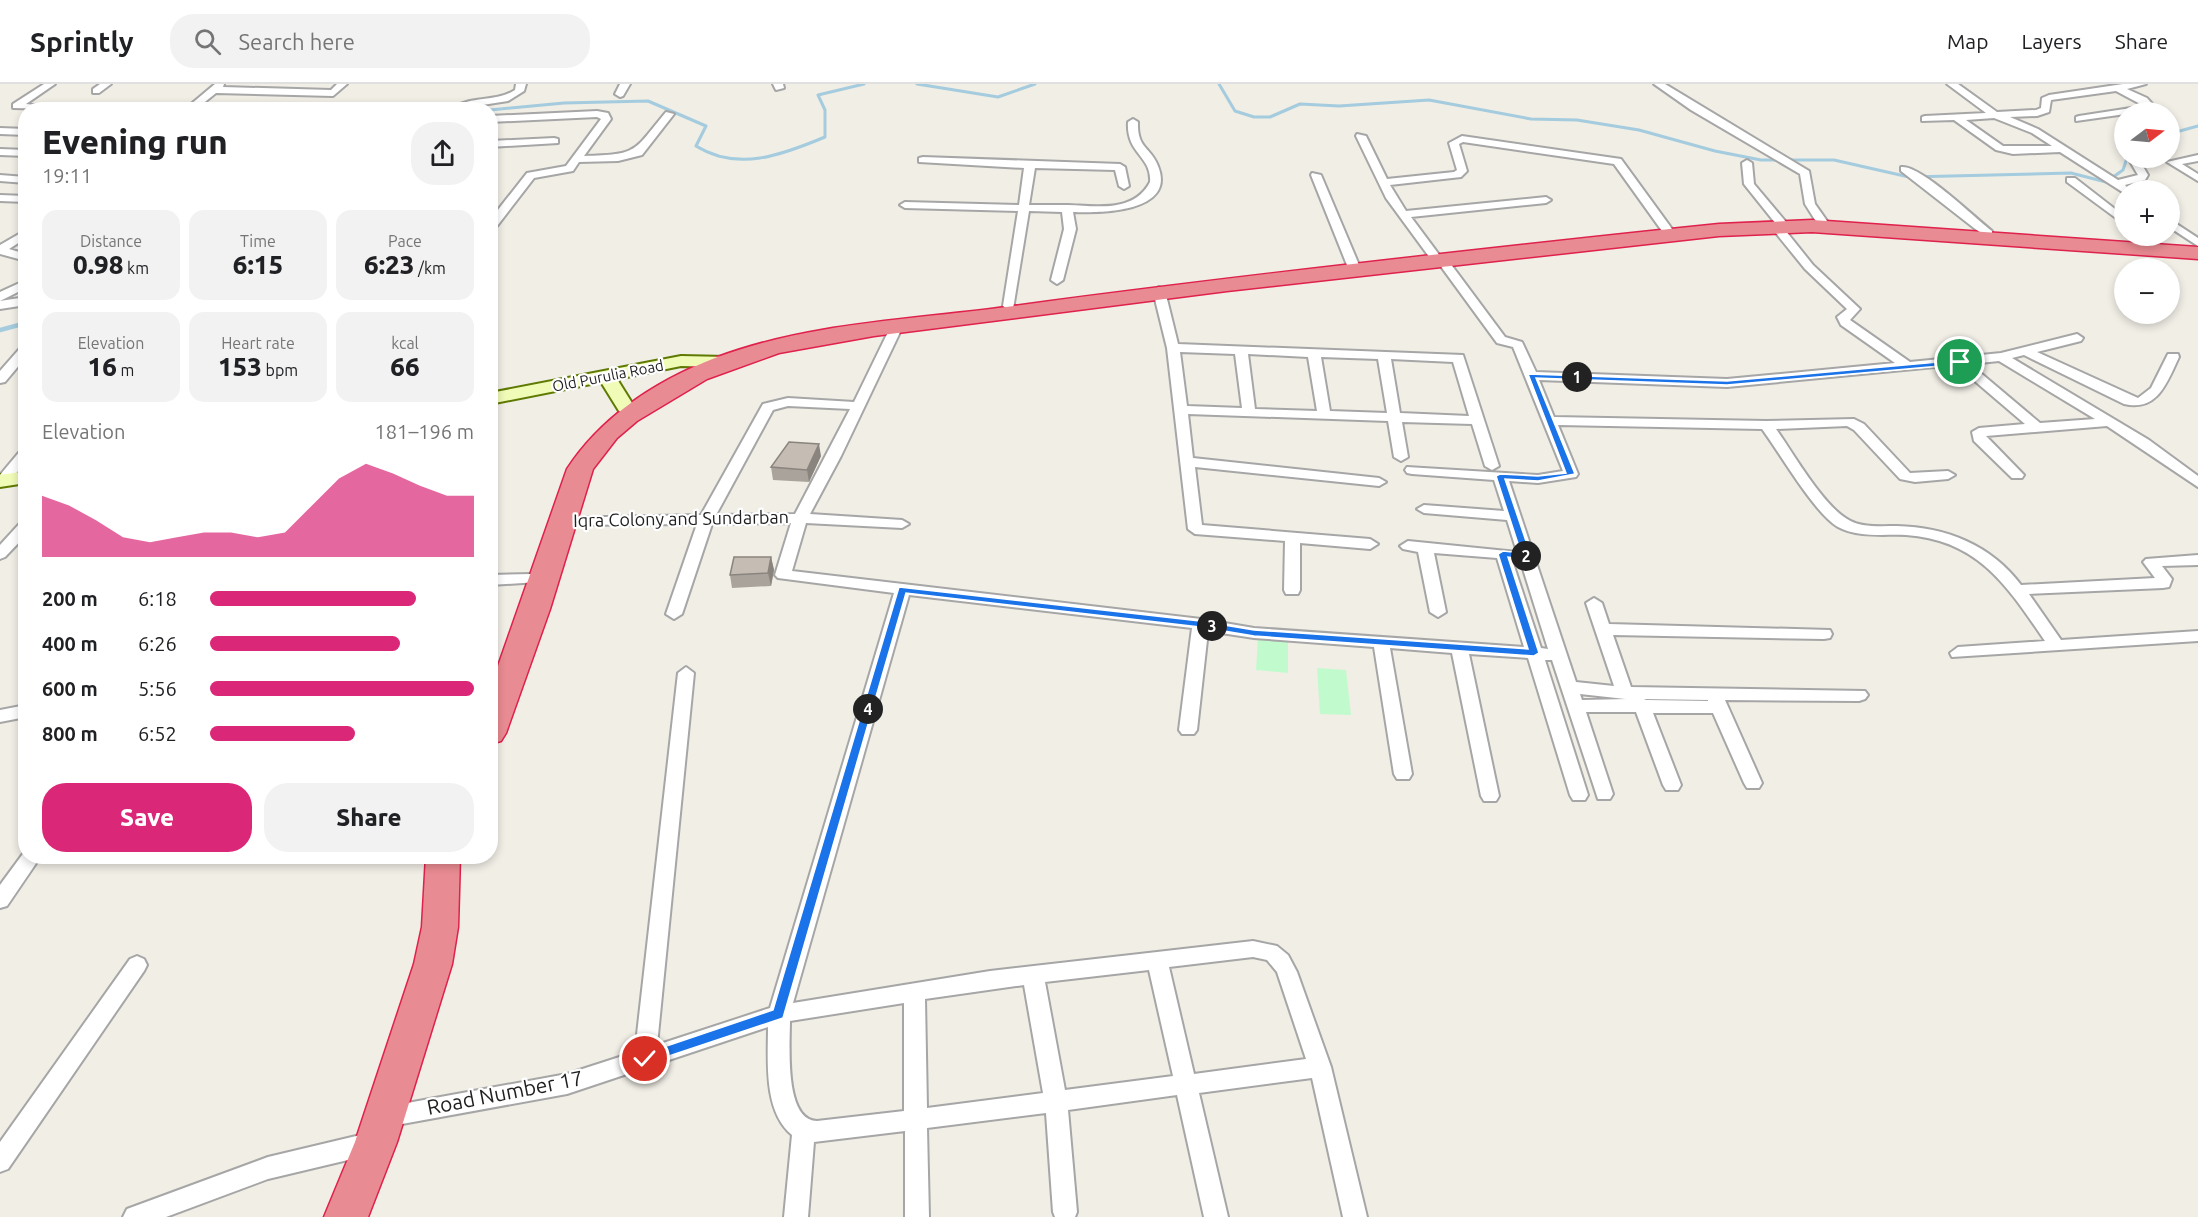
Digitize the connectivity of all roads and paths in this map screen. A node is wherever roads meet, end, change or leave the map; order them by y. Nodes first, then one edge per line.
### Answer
1 (50, 84) edge
2 (106, 84) edge
3 (264, 84) edge
4 (342, 84) edge
5 (521, 84) edge
6 (625, 84) edge
7 (1659, 84) edge
8 (1952, 84) edge
9 (2142, 84) edge
10 (2113, 86) edge
11 (216, 87) edge
12 (96, 91) dead end
13 (620, 94) dead end
14 (22, 102) edge
15 (198, 102) edge
16 (469, 102) edge
17 (669, 114) dead end
18 (1995, 115) junction
19 (1956, 117) junction
20 (498, 119) edge
21 (1925, 119) dead end
22 (2079, 119) dead end
23 (1133, 122) dead end
24 (0, 131) edge
25 (18, 132) edge
26 (1361, 136) dead end
27 (554, 141) dead end
28 (498, 144) edge
29 (2064, 149) junction
30 (0, 152) edge
31 (18, 153) edge
32 (2198, 158) edge
33 (577, 159) junction
34 (923, 160) dead end
35 (1747, 163) dead end
36 (1030, 165) junction
37 (2139, 168) edge
38 (1905, 169) dead end
39 (1316, 175) dead end
40 (0, 178) edge
41 (2198, 178) edge
42 (18, 179) edge
43 (2072, 180) dead end
44 (2134, 180) edge
45 (1382, 183) junction
46 (2114, 183) edge
47 (1124, 186) dead end
48 (18, 199) edge
49 (2, 200) edge
50 (1546, 200) dead end
51 (905, 205) dead end
52 (1023, 207) junction
53 (1066, 208) junction
54 (2114, 213) edge
55 (1402, 215) junction
56 (498, 218) edge
57 (1821, 221) junction
58 (1778, 224) junction
59 (1666, 229) junction
60 (2180, 231) edge
61 (1988, 233) junction
62 (18, 238) edge
63 (2198, 243) edge
64 (2198, 248) edge
65 (0, 250) edge
66 (2198, 253) edge
67 (18, 256) edge
68 (1439, 258) junction
69 (1353, 265) junction
70 (1057, 280) dead end
71 (18, 287) edge
72 (1159, 291) junction
73 (0, 297) edge
74 (18, 302) edge
75 (0, 305) edge
76 (1009, 306) junction
77 (896, 328) junction
78 (2078, 338) dead end
79 (1173, 348) junction
80 (1241, 350) junction
81 (1314, 352) junction
82 (2028, 352) junction
83 (1384, 355) junction
84 (2001, 357) junction
85 (2173, 357) dead end
86 (18, 358) edge
87 (717, 362) junction
88 (1960, 362) junction
89 (1909, 367) junction
90 (607, 376) junction
91 (1531, 376) junction
92 (0, 379) edge
93 (498, 397) edge
94 (859, 406) junction
95 (629, 410) junction
96 (1180, 410) junction
97 (1249, 412) junction
98 (1324, 415) junction
99 (1395, 417) junction
100 (1478, 420) junction
101 (1549, 421) junction
102 (2110, 422) junction
103 (1766, 425) junction
104 (2038, 429) junction
105 (1401, 457) dead end
106 (18, 462) edge
107 (1186, 462) junction
108 (1412, 470) dead end
109 (1496, 471) junction
110 (1948, 475) dead end
111 (2017, 475) dead end
112 (18, 478) edge
113 (2, 481) edge
114 (1380, 482) dead end
115 (2198, 483) edge
116 (1424, 509) dead end
117 (1513, 516) junction
118 (800, 518) junction
119 (706, 519) junction
120 (563, 521) junction
121 (902, 524) dead end
122 (18, 534) edge
123 (1293, 538) junction
124 (1370, 544) dead end
125 (1408, 546) dead end
126 (1425, 547) junction
127 (0, 554) edge
128 (1503, 554) junction
129 (1526, 556) junction
130 (2198, 561) edge
131 (532, 579) junction
132 (498, 580) edge
133 (903, 589) junction
134 (1292, 590) dead end
135 (2016, 590) junction
136 (1594, 603) dead end
137 (1438, 612) dead end
138 (674, 614) dead end
139 (1200, 624) junction
140 (1602, 629) junction
141 (1824, 634) dead end
142 (2198, 636) edge
143 (1381, 642) junction
144 (2057, 646) junction
145 (1459, 648) junction
146 (1534, 653) junction
147 (1958, 653) dead end
148 (1559, 655) junction
149 (686, 673) dead end
150 (498, 675) edge
151 (1569, 687) junction
152 (1625, 693) junction
153 (1859, 694) dead end
154 (1717, 700) junction
155 (1576, 706) junction
156 (1642, 706) junction
157 (498, 712) edge
158 (18, 713) edge
159 (0, 716) edge
160 (1188, 730) dead end
161 (1403, 774) dead end
162 (1753, 783) dead end
163 (1672, 785) dead end
164 (1604, 794) dead end
165 (1579, 795) dead end
166 (1490, 796) dead end
167 (26, 864) edge
168 (442, 864) edge
169 (459, 864) edge
170 (0, 900) edge
171 (1157, 960) junction
172 (137, 965) dead end
173 (1033, 976) junction
174 (914, 992) junction
175 (779, 1014) junction
176 (645, 1059) junction
177 (1320, 1067) junction
178 (1184, 1085) junction
179 (1056, 1101) junction
180 (918, 1118) junction
181 (804, 1130) junction
182 (391, 1131) junction
183 (0, 1161) edge
184 (1065, 1212) dead end
185 (135, 1217) edge
186 (346, 1217) edge
187 (365, 1217) edge
188 (796, 1217) edge
189 (918, 1217) edge
190 (1216, 1217) edge
191 (1355, 1217) edge

1 - 14 street
2 - 12 street
3 - 11 street
4 - 11 street
5 - 16 street
6 - 13 street
7 - 57 street
8 - 18 street
9 - 10 street
10 - 18 street
10 - 22 street
11 - 15 street
17 - 33 street
18 - 19 street
18 - 29 street
19 - 21 street
19 - 29 street
20 - 33 street
23 - 53 street
24 - 25 street
26 - 45 street
27 - 28 street
29 - 46 street
30 - 31 street
32 - 41 street
33 - 56 street
34 - 36 street
35 - 58 street
36 - 47 street
36 - 52 street
37 - 44 street
38 - 61 street
39 - 69 street
40 - 42 street
43 - 54 street
45 - 55 street
45 - 59 street
48 - 49 street
50 - 55 street
51 - 52 street
52 - 53 street
52 - 76 street
53 - 70 street
55 - 68 street
57 - 58 highway
57 - 61 highway
58 - 59 highway
58 - 66 highway
58 - 68 highway
58 - 89 street
59 - 68 highway
60 - 63 street
61 - 64 highway
62 - 65 street
65 - 67 street
68 - 69 highway
68 - 72 highway
68 - 91 street
69 - 76 highway
71 - 73 street
72 - 77 highway
72 - 79 street
74 - 75 street
76 - 87 highway
77 - 87 highway
77 - 94 street
78 - 82 street
79 - 80 street
79 - 96 street
80 - 81 street
80 - 97 street
81 - 83 street
81 - 98 street
82 - 84 street
82 - 85 street
83 - 99 street
83 - 100 street
84 - 88 street
84 - 102 street
86 - 92 street
87 - 90 main road, Old Purulia Road
87 - 95 highway
88 - 89 street
88 - 104 street
89 - 91 street
90 - 93 main road, Old Purulia Road
90 - 95 main road
91 - 101 street
94 - 118 street
94 - 119 street
95 - 120 highway
95 - 131 highway
96 - 97 street
96 - 107 street
97 - 98 street
98 - 99 street
99 - 100 street
99 - 105 street
100 - 109 street
101 - 103 street
101 - 109 street
102 - 104 street
102 - 115 street
103 - 110 street
103 - 135 street
104 - 111 street
106 - 113 street
107 - 114 street
107 - 123 street
108 - 109 street
109 - 117 street
112 - 113 main road
116 - 117 street
117 - 129 street
118 - 119 street, Iqra Colony and Sundarban
118 - 121 street, Iqra Colony and Sundarban
118 - 133 street
119 - 120 street, Iqra Colony and Sundarban
119 - 138 street
120 - 157 highway
122 - 127 street
123 - 124 street
123 - 134 street
125 - 126 street
126 - 128 street
126 - 137 street
128 - 129 street
128 - 146 street
129 - 148 street
130 - 135 street
131 - 132 street
131 - 150 highway
133 - 139 street
133 - 175 street
135 - 144 street
136 - 140 street
139 - 143 street
139 - 160 street
140 - 141 street
140 - 152 street
142 - 144 street
143 - 145 street
143 - 161 street
144 - 147 street
145 - 146 street
145 - 166 street
146 - 148 street
146 - 165 street
148 - 151 street
149 - 176 street
151 - 152 street
151 - 155 street
152 - 154 street
152 - 156 street
153 - 154 street
154 - 156 street
154 - 162 street
155 - 156 street
155 - 164 street
156 - 163 street
158 - 159 street
167 - 170 street
168 - 182 highway
169 - 182 highway
171 - 173 street, Road Number 17
171 - 177 street, Road Number 17
171 - 178 street
172 - 183 street
173 - 174 street, Road Number 17
173 - 179 street
174 - 175 street, Road Number 17
174 - 180 street
175 - 176 street, Road Number 17
175 - 181 street
176 - 182 street, Road Number 17
177 - 178 street
177 - 191 street
178 - 179 street
178 - 190 street
179 - 180 street
179 - 184 street
180 - 181 street
180 - 189 street
181 - 188 street
182 - 185 street, Road Number 17
182 - 186 highway
182 - 187 highway

